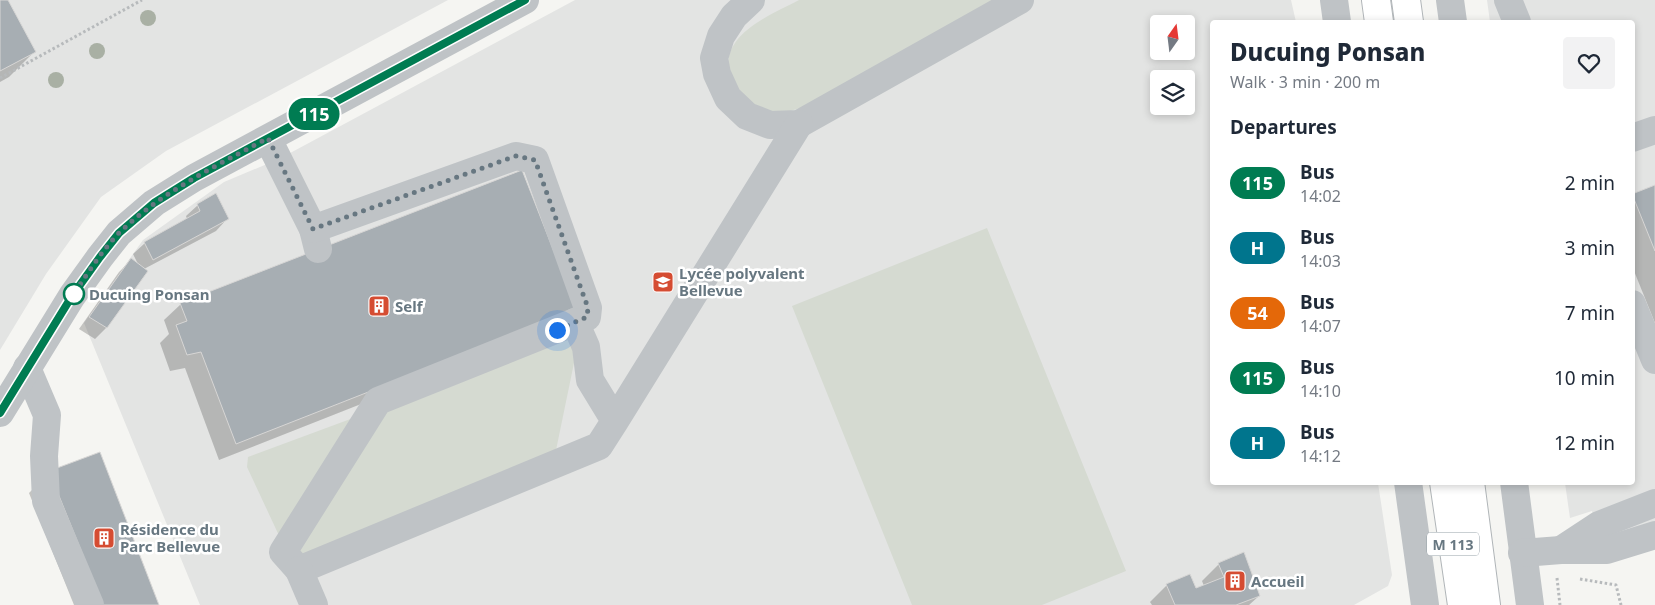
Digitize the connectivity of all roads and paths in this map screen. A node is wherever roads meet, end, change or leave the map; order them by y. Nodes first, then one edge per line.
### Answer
1 (142, 0) edge
2 (525, 0) edge
3 (751, 0) edge
4 (1020, 0) edge
5 (1334, 0) edge
6 (1376, 0) edge
7 (1406, 0) edge
8 (1450, 0) edge
9 (1508, 0) edge
10 (1338, 20) edge
11 (1379, 20) edge
12 (1409, 20) edge
13 (1453, 20) edge
14 (1517, 20) edge
15 (0, 78) edge
16 (799, 124) junction
17 (1655, 130) edge
18 (1635, 137) edge
19 (268, 138) junction
20 (1635, 311) edge
21 (575, 322) junction
22 (1655, 360) edge
23 (27, 368) junction
24 (0, 413) edge
25 (615, 420) junction
26 (1408, 485) edge
27 (1444, 485) edge
28 (1470, 485) edge
29 (1514, 485) edge
30 (1655, 503) edge
31 (1655, 535) edge
32 (1561, 550) junction
33 (1522, 553) junction
34 (299, 570) junction
35 (1573, 578) dead end
36 (1557, 579) dead end
37 (1420, 602) edge
38 (90, 605) edge
39 (314, 605) edge
40 (1462, 605) edge
41 (1486, 605) edge
42 (1530, 605) edge
43 (1560, 605) edge
44 (1621, 605) edge

1 - 15 path
2 - 19 street
3 - 16 street
4 - 16 street
5 - 10 street
6 - 11 main road
7 - 12 main road
8 - 13 street
9 - 14 street
16 - 25 street
17 - 18 street
19 - 21 street
19 - 23 street
20 - 22 street
21 - 25 street
21 - 34 street
23 - 24 street
23 - 38 street
25 - 34 street
26 - 37 street
27 - 40 main road, M 113
28 - 41 main road, M 113
29 - 33 street
30 - 32 street
31 - 32 street
32 - 33 street
33 - 42 street
34 - 39 street
35 - 44 path
36 - 43 path

